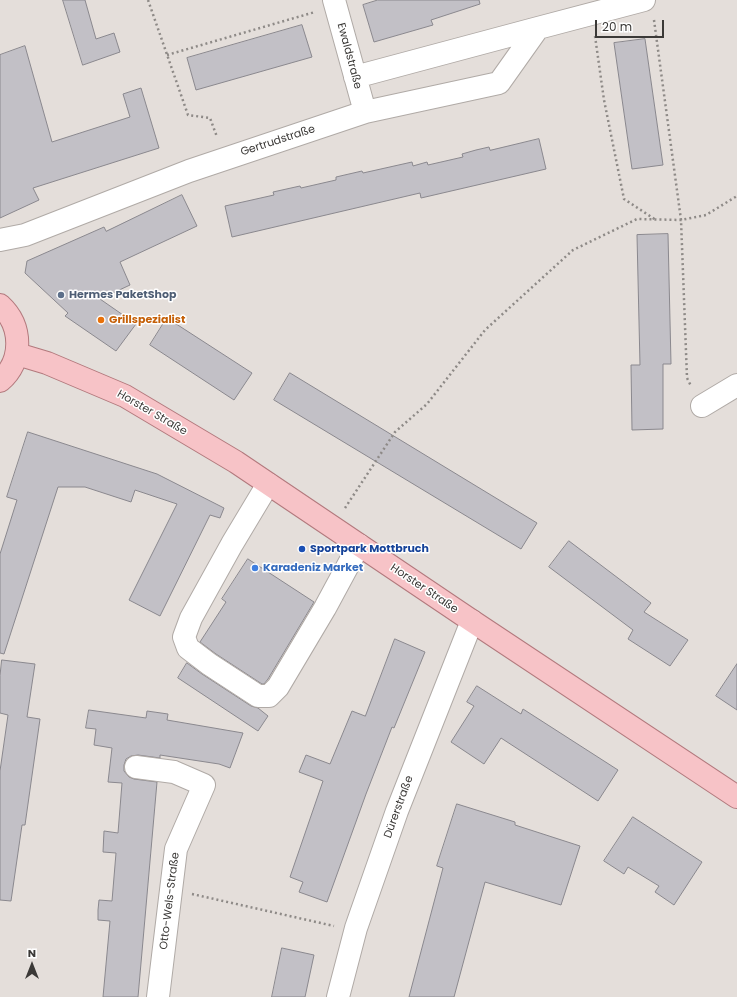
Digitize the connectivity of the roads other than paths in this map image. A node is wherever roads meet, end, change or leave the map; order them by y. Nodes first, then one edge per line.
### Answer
1 (335, 3) edge
2 (648, 8) edge
3 (538, 28) junction
4 (355, 77) junction
5 (365, 112) junction
6 (0, 240) edge
7 (0, 305) edge
8 (17, 354) junction
9 (0, 381) edge
10 (737, 385) edge
11 (702, 406) road end
12 (268, 484) junction
13 (359, 545) junction
14 (472, 621) junction
15 (136, 767) dead end
16 (737, 797) edge
17 (158, 997) edge
18 (338, 997) edge

1 - 4 street, Ewaldstraße
2 - 3 street
3 - 4 street
3 - 5 street, Gertrudstraße
4 - 5 street, Ewaldstraße
5 - 6 street, Gertrudstraße
7 - 8 main road
8 - 9 main road
8 - 12 main road, Horster Straße
10 - 11 street
12 - 13 main road, Horster Straße
12 - 13 street
13 - 14 main road, Horster Straße
14 - 16 main road, Horster Straße
14 - 18 street, Dürerstraße
15 - 17 street, Otto-Wels-Straße

